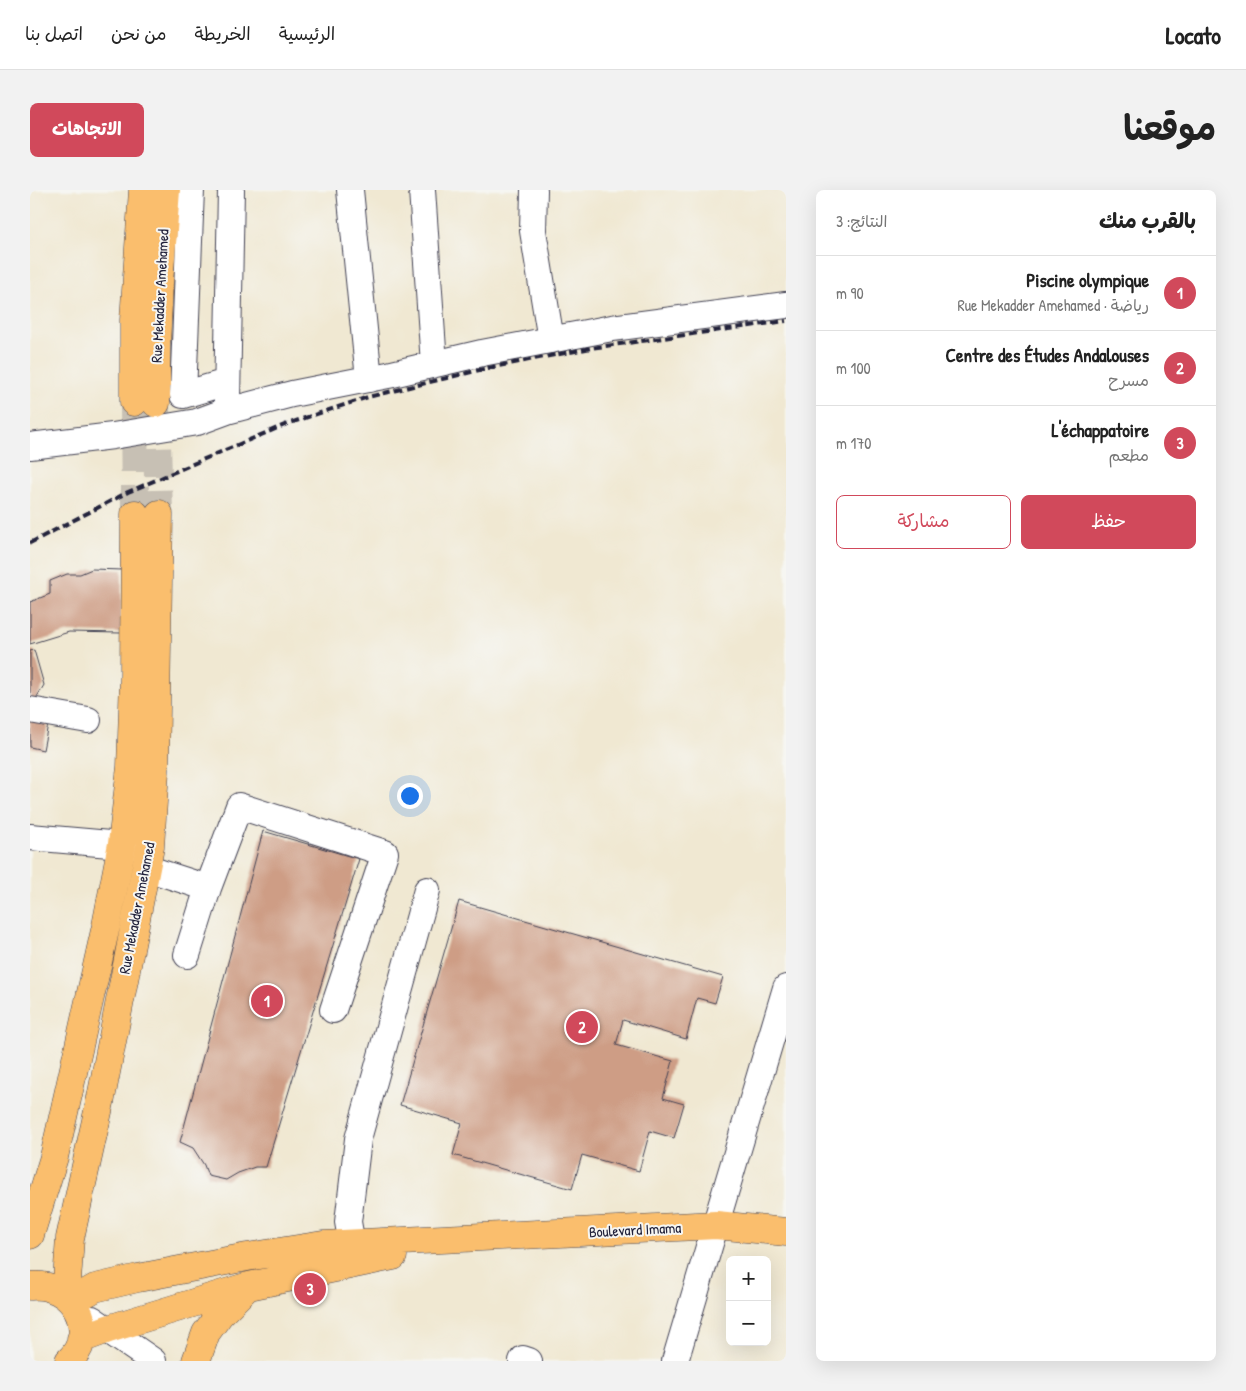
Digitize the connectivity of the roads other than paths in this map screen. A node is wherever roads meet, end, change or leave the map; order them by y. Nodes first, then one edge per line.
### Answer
1 (143, 190) edge
2 (166, 190) edge
3 (191, 190) edge
4 (231, 190) edge
5 (350, 190) edge
6 (422, 190) edge
7 (534, 190) edge
8 (786, 305) edge
9 (550, 340) junction
10 (434, 364) junction
11 (369, 379) junction
12 (227, 382) junction
13 (227, 411) junction
14 (30, 446) edge
15 (30, 710) edge
16 (88, 720) dead end
17 (30, 837) edge
18 (122, 844) junction
19 (148, 858) junction
20 (208, 888) junction
21 (427, 890) dead end
22 (187, 956) dead end
23 (786, 988) edge
24 (333, 1010) dead end
25 (716, 1225) junction
26 (786, 1232) edge
27 (30, 1235) edge
28 (484, 1237) junction
29 (352, 1244) junction
30 (30, 1286) edge
31 (249, 1286) junction
32 (72, 1302) junction
33 (108, 1329) junction
34 (76, 1350) edge
35 (153, 1361) edge
36 (196, 1361) edge
37 (522, 1361) edge
38 (529, 1361) edge
39 (675, 1361) edge

1 - 2 main road, Rue Mekadder Amehamed
3 - 12 street
4 - 12 street
5 - 11 street
6 - 10 street
7 - 9 street
8 - 9 street
9 - 10 street
10 - 11 street
11 - 13 street
12 - 13 street
13 - 14 street
15 - 16 street
17 - 18 street
18 - 19 street
18 - 19 main road, Rue Mekadder Amehamed
18 - 27 main road, Rue Mekadder Amehamed
19 - 20 street
19 - 32 main road, Rue Mekadder Amehamed
20 - 22 street
20 - 24 street
21 - 29 street
23 - 25 street
25 - 26 main road, Boulevard Imama
25 - 28 main road, Boulevard Imama
25 - 39 street
28 - 29 main road
28 - 31 main road
29 - 32 main road
30 - 32 main road
31 - 33 main road
31 - 36 main road
32 - 33 street
32 - 34 main road, Rue Mekadder Amehamed
33 - 34 main road
33 - 35 street
37 - 38 street

